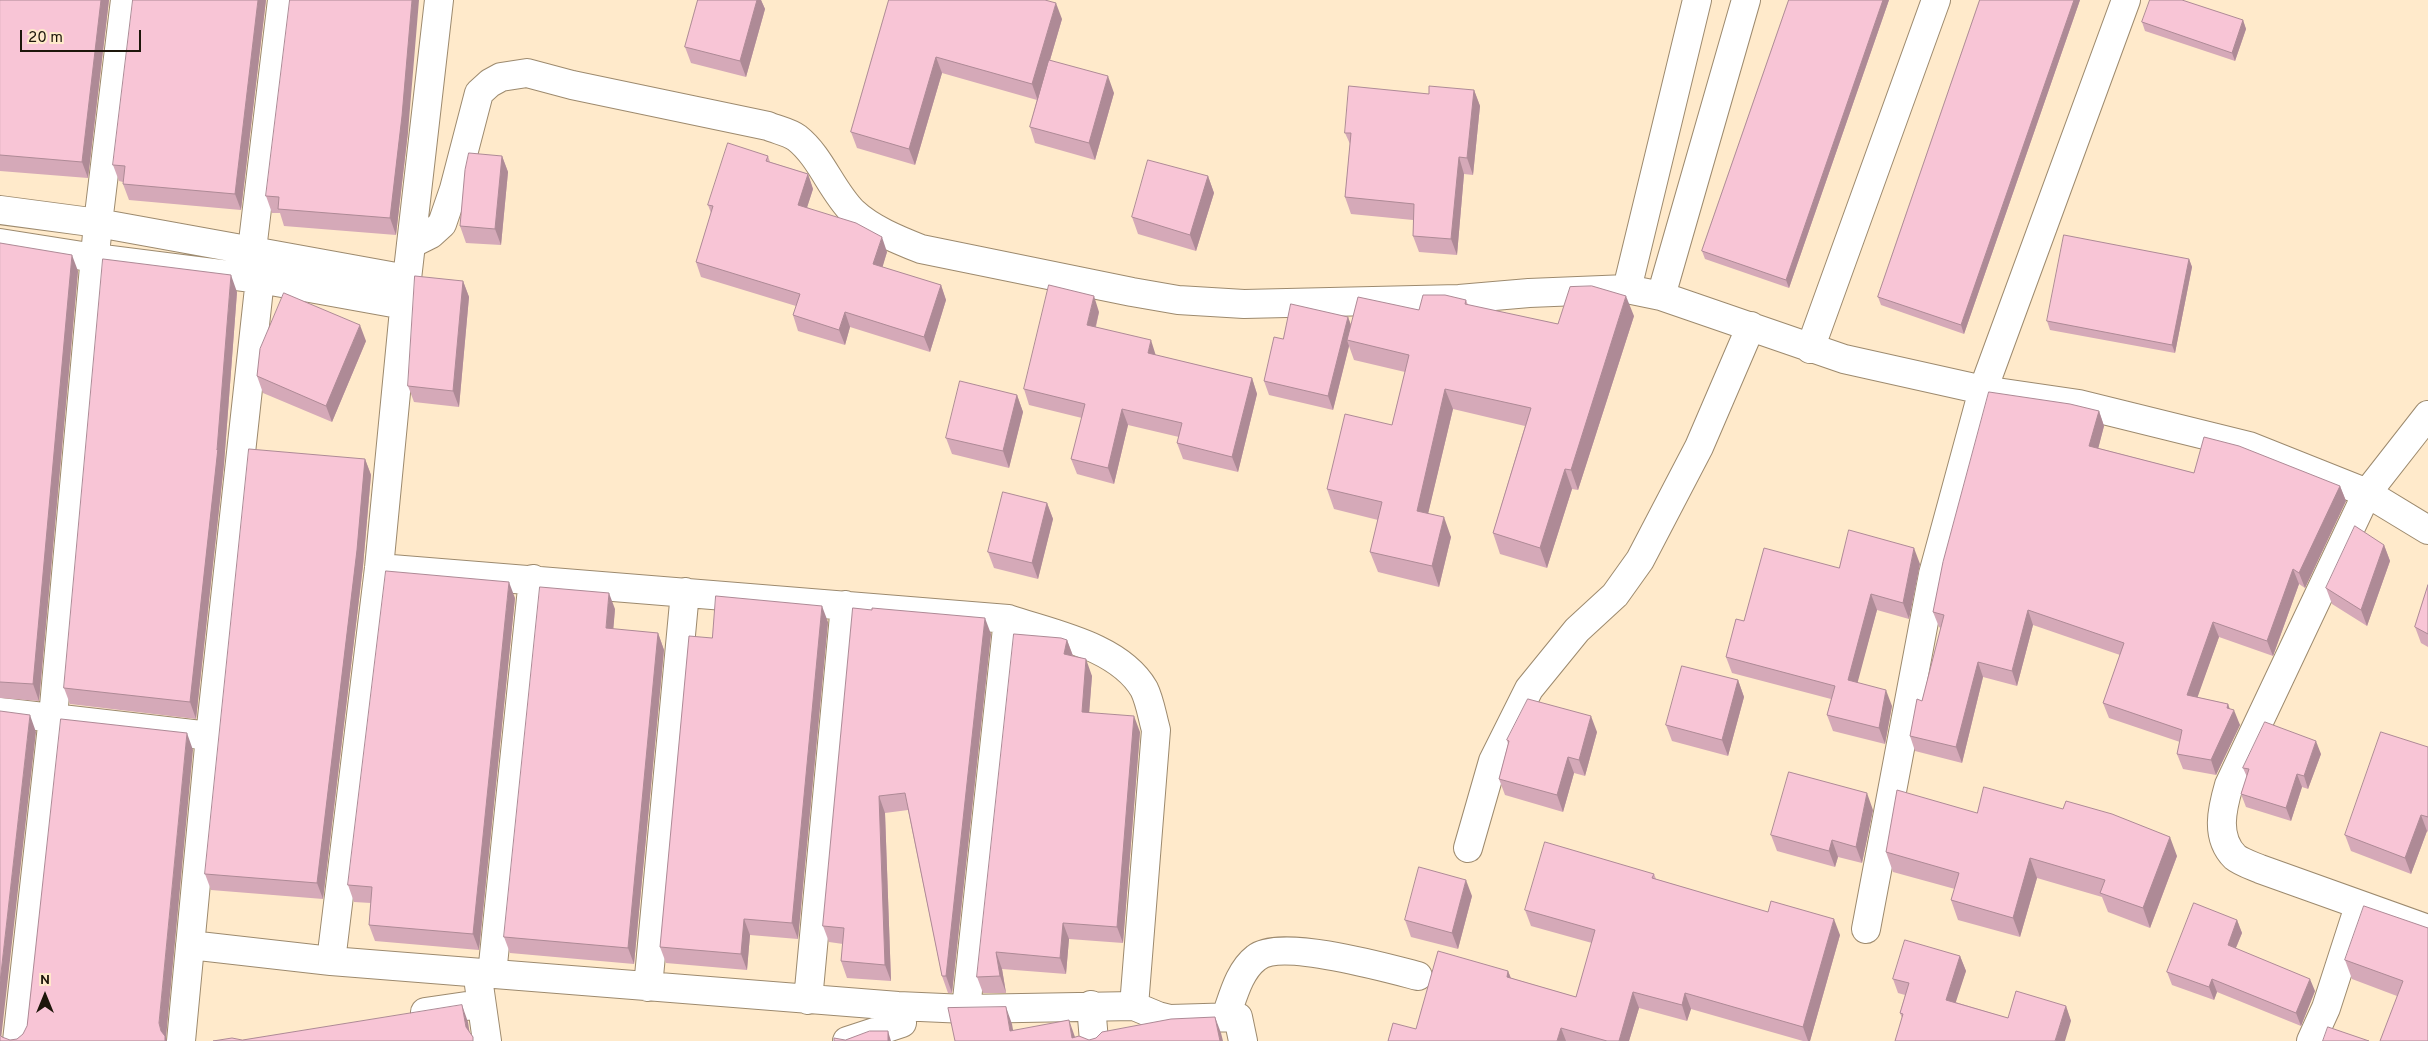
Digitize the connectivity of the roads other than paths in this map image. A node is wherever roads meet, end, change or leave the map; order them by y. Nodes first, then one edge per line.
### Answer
1 (124, 0) edge
2 (282, 0) edge
3 (438, 0) edge
4 (1697, 0) edge
5 (1746, 0) edge
6 (1936, 0) edge
7 (2126, 0) edge
8 (0, 210) edge
9 (98, 223) junction
10 (0, 242) edge
11 (411, 244) junction
12 (252, 250) junction
13 (95, 258) junction
14 (260, 279) junction
15 (1627, 289) junction
16 (405, 292) junction
17 (1661, 296) junction
18 (1751, 326) junction
19 (1810, 349) junction
20 (1982, 390) junction
21 (2428, 415) edge
22 (2367, 493) junction
23 (2428, 530) edge
24 (380, 568) junction
25 (533, 579) junction
26 (685, 592) junction
27 (845, 605) junction
28 (1008, 619) junction
29 (0, 712) edge
30 (54, 717) junction
31 (210, 736) junction
32 (1468, 848) dead end
33 (2359, 906) junction
34 (1866, 929) dead end
35 (2428, 929) edge
36 (190, 945) junction
37 (331, 961) junction
38 (485, 974) junction
39 (1418, 976) dead end
40 (648, 987) junction
41 (808, 1000) junction
42 (480, 1004) junction
43 (1091, 1005) junction
44 (1134, 1006) junction
45 (966, 1009) junction
46 (402, 1016) edge
47 (902, 1023) edge
48 (1237, 1026) edge
49 (17, 1041) edge
50 (181, 1041) edge
51 (487, 1041) edge
52 (847, 1041) edge
53 (1094, 1041) edge
54 (2311, 1041) edge

1 - 9 street
2 - 12 street
3 - 11 street
4 - 15 street
5 - 17 street
6 - 19 street
7 - 20 street
8 - 9 street
9 - 12 street
9 - 13 street
10 - 13 street
11 - 15 street
11 - 16 street
12 - 16 street
13 - 14 street
13 - 30 street
14 - 16 street
14 - 31 street
15 - 17 street
16 - 24 street
17 - 18 street
18 - 19 street
18 - 32 street
19 - 20 street
20 - 22 street
20 - 34 street
21 - 22 street
22 - 23 street
22 - 33 street
24 - 25 street
24 - 37 street
25 - 26 street
25 - 38 street
26 - 27 street
26 - 40 street
27 - 28 street
27 - 41 street
28 - 44 street
28 - 45 street
29 - 30 street
30 - 31 street
30 - 49 street
31 - 36 street
33 - 35 street
33 - 54 street
36 - 37 street
36 - 50 street
37 - 38 street
38 - 40 street
38 - 42 street
39 - 48 street
40 - 41 street
41 - 47 street
42 - 46 street
42 - 51 street
43 - 44 street
43 - 45 street
43 - 53 street
44 - 48 street
45 - 47 street
47 - 52 street

